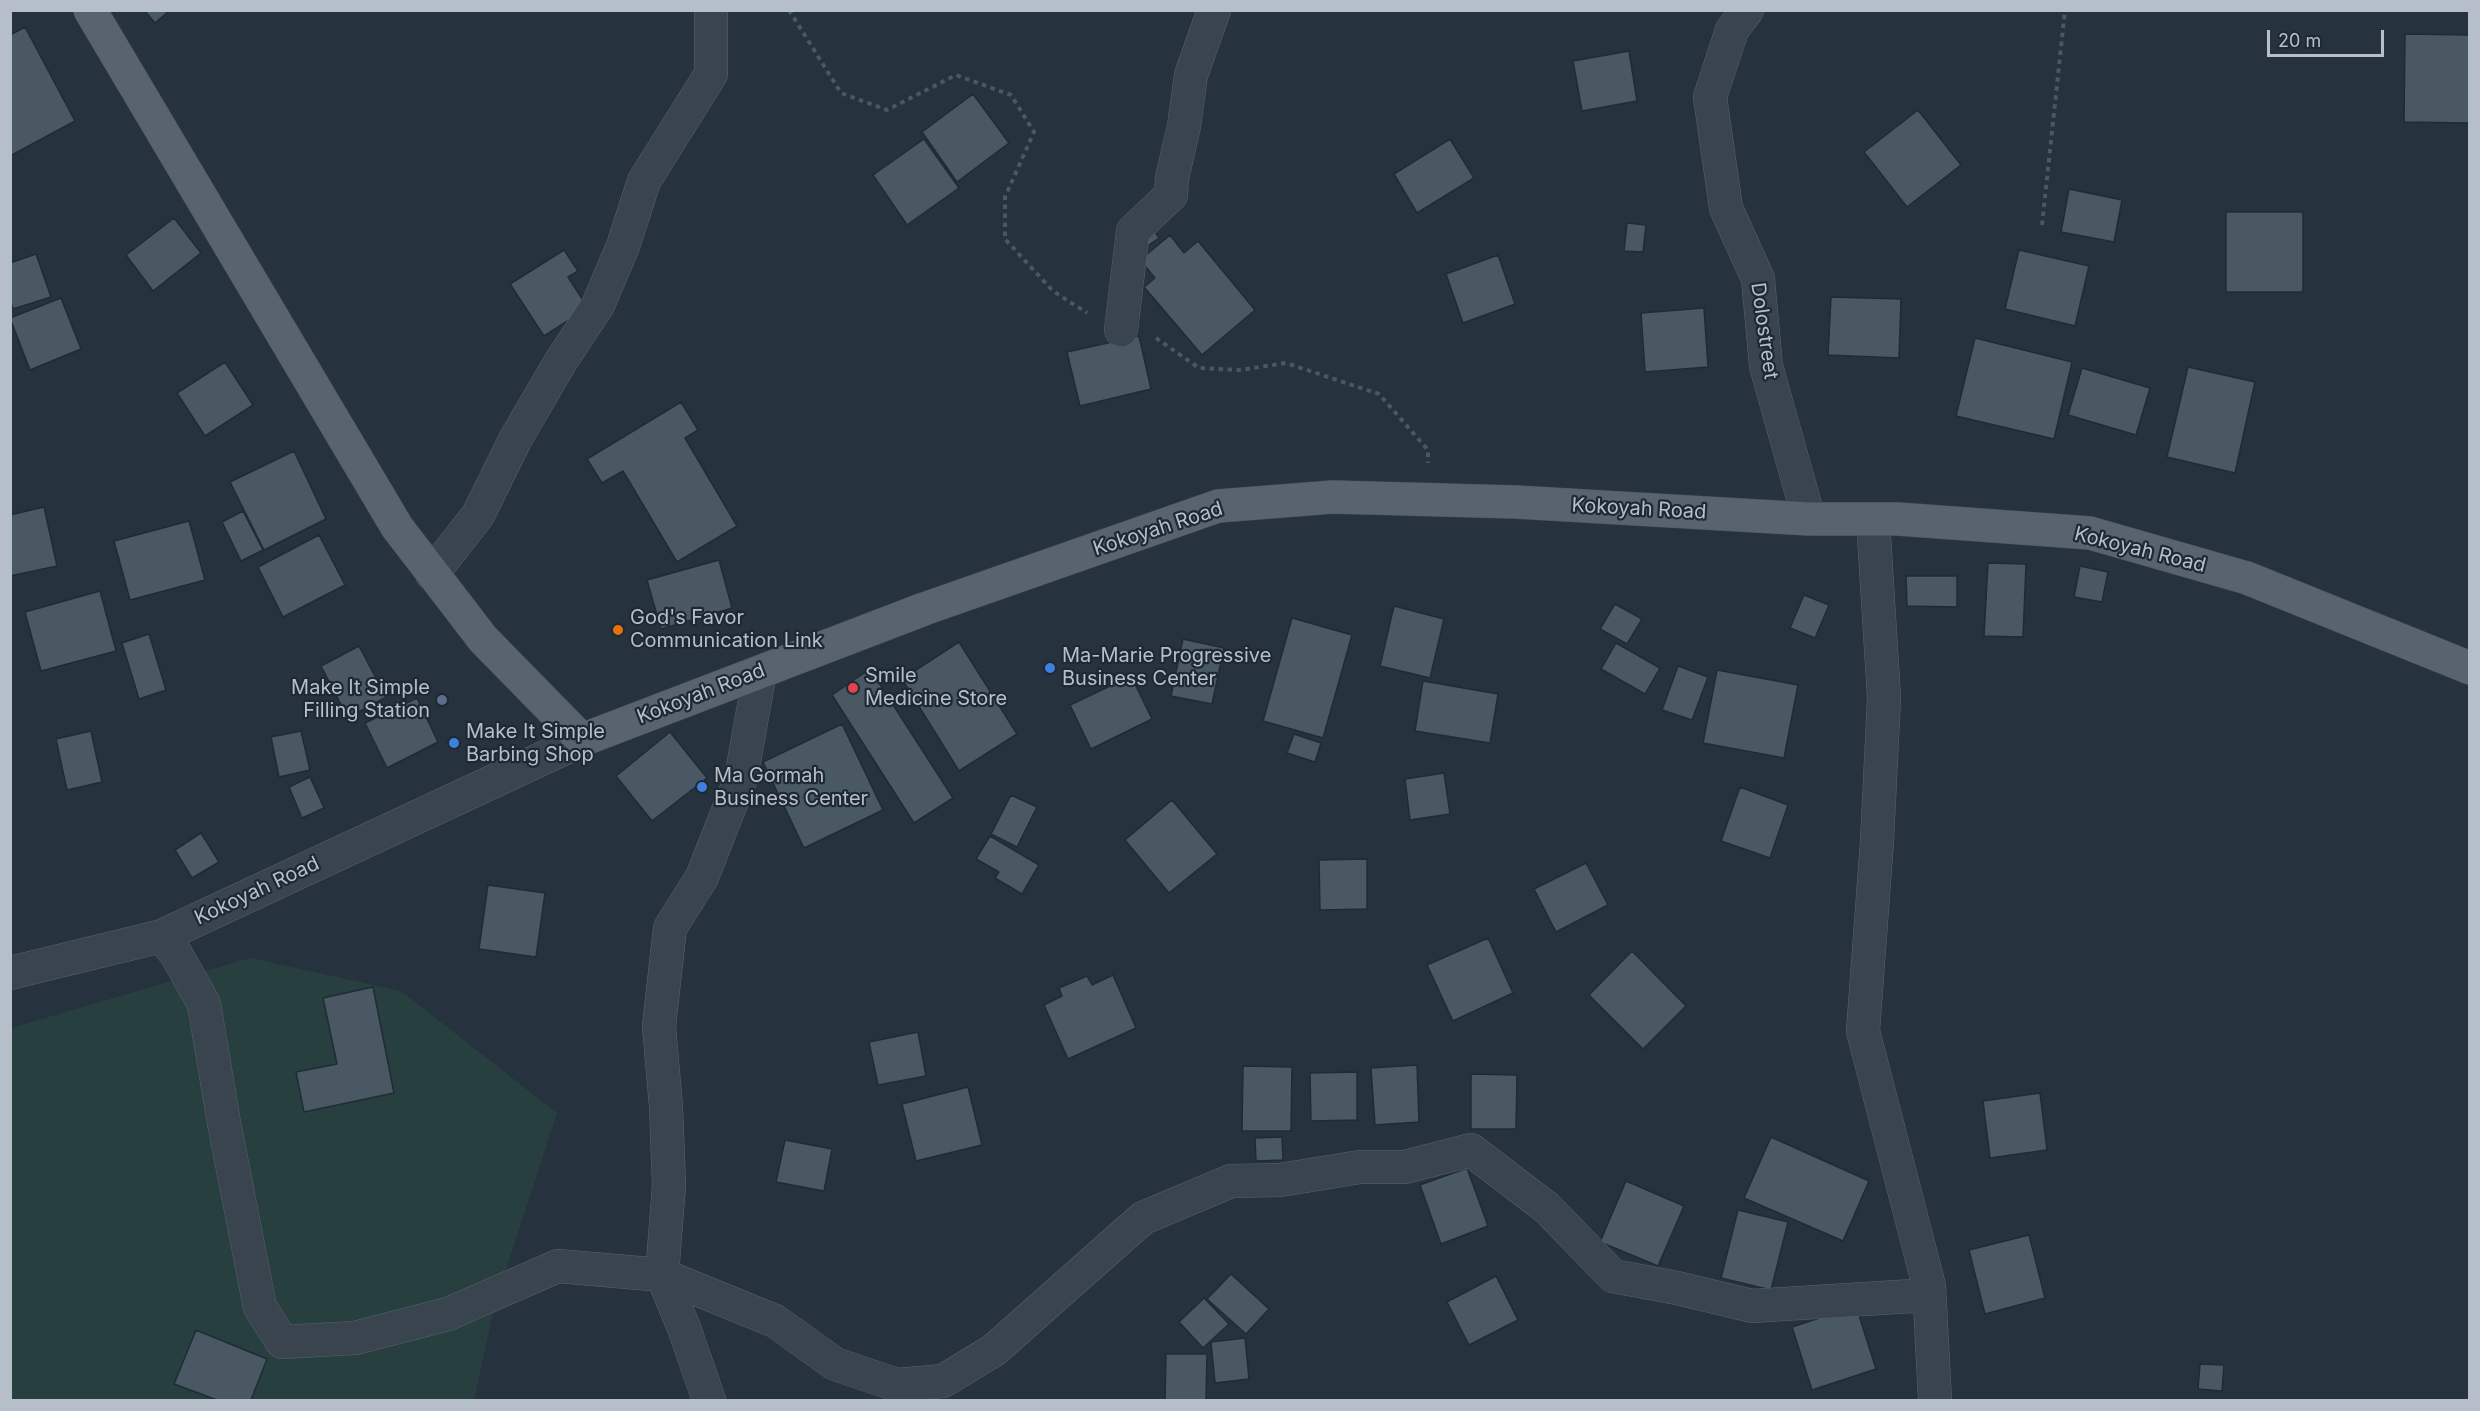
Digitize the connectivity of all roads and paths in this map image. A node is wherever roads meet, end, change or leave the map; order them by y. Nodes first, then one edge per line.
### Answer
1 (90, 10) edge
2 (711, 10) edge
3 (1214, 10) edge
4 (1747, 10) edge
5 (2065, 10) edge
6 (2042, 225) dead end
7 (1121, 330) dead end
8 (1809, 519) junction
9 (1873, 519) junction
10 (432, 574) junction
11 (2469, 668) edge
12 (760, 672) junction
13 (582, 740) junction
14 (162, 936) junction
15 (10, 973) edge
16 (662, 1275) junction
17 (1929, 1295) junction
18 (709, 1401) edge
19 (1935, 1401) edge

1 - 10 main road
2 - 10 street
3 - 7 street
4 - 8 street, Dolostreet
5 - 6 path
8 - 9 main road, Kokoyah Road
8 - 12 main road, Kokoyah Road
9 - 11 main road, Kokoyah Road
9 - 17 street
10 - 13 main road
12 - 13 main road, Kokoyah Road
12 - 16 street
13 - 14 street, Kokoyah Road
14 - 15 street, Kokoyah Road
14 - 16 street
16 - 17 street
16 - 18 street
17 - 19 street

